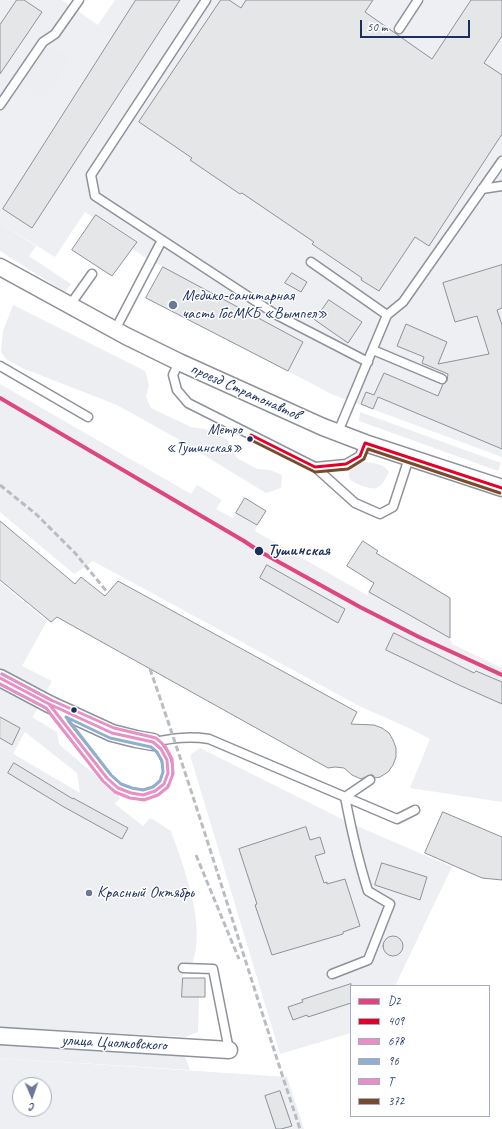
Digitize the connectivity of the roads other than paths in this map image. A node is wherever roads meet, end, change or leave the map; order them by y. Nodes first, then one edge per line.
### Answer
1 (79, 0) edge
2 (206, 0) edge
3 (418, 0) edge
4 (399, 29) dead end
5 (0, 104) edge
6 (502, 161) edge
7 (502, 186) edge
8 (482, 189) junction
9 (162, 240) junction
10 (311, 262) dead end
11 (0, 267) edge
12 (92, 274) dead end
13 (70, 306) junction
14 (387, 315) junction
15 (115, 330) junction
16 (372, 350) junction
17 (179, 362) junction
18 (368, 362) junction
19 (0, 366) edge
20 (442, 379) dead end
21 (88, 417) dead end
22 (338, 432) junction
23 (365, 443) junction
24 (409, 458) junction
25 (315, 467) junction
26 (502, 488) edge
27 (0, 678) edge
28 (49, 704) junction
29 (154, 742) junction
30 (370, 780) dead end
31 (345, 797) junction
32 (416, 810) dead end
33 (183, 968) dead end
34 (332, 974) dead end
35 (0, 1036) edge
36 (229, 1050) joint

1 - 5 lane
2 - 9 lane
3 - 4 lane
6 - 8 lane
7 - 8 lane
8 - 14 lane
9 - 15 lane
9 - 18 lane
10 - 14 lane
11 - 13 street, проезд Стратонавтов
12 - 13 lane
13 - 15 street, проезд Стратонавтов
14 - 16 lane
15 - 17 street, проезд Стратонавтов
16 - 18 lane
16 - 20 lane
17 - 22 street, проезд Стратонавтов
17 - 25 lane
18 - 22 lane
19 - 21 lane
22 - 23 street, проезд Стратонавтов
23 - 24 street, проезд Стратонавтов
23 - 25 lane
24 - 25 lane
24 - 26 street, проезд Стратонавтов
27 - 28 street
28 - 29 street
28 - 29 lane
29 - 31 lane
30 - 31 lane
31 - 32 lane
31 - 34 lane
33 - 36 lane
35 - 36 street, улица Циолковского

